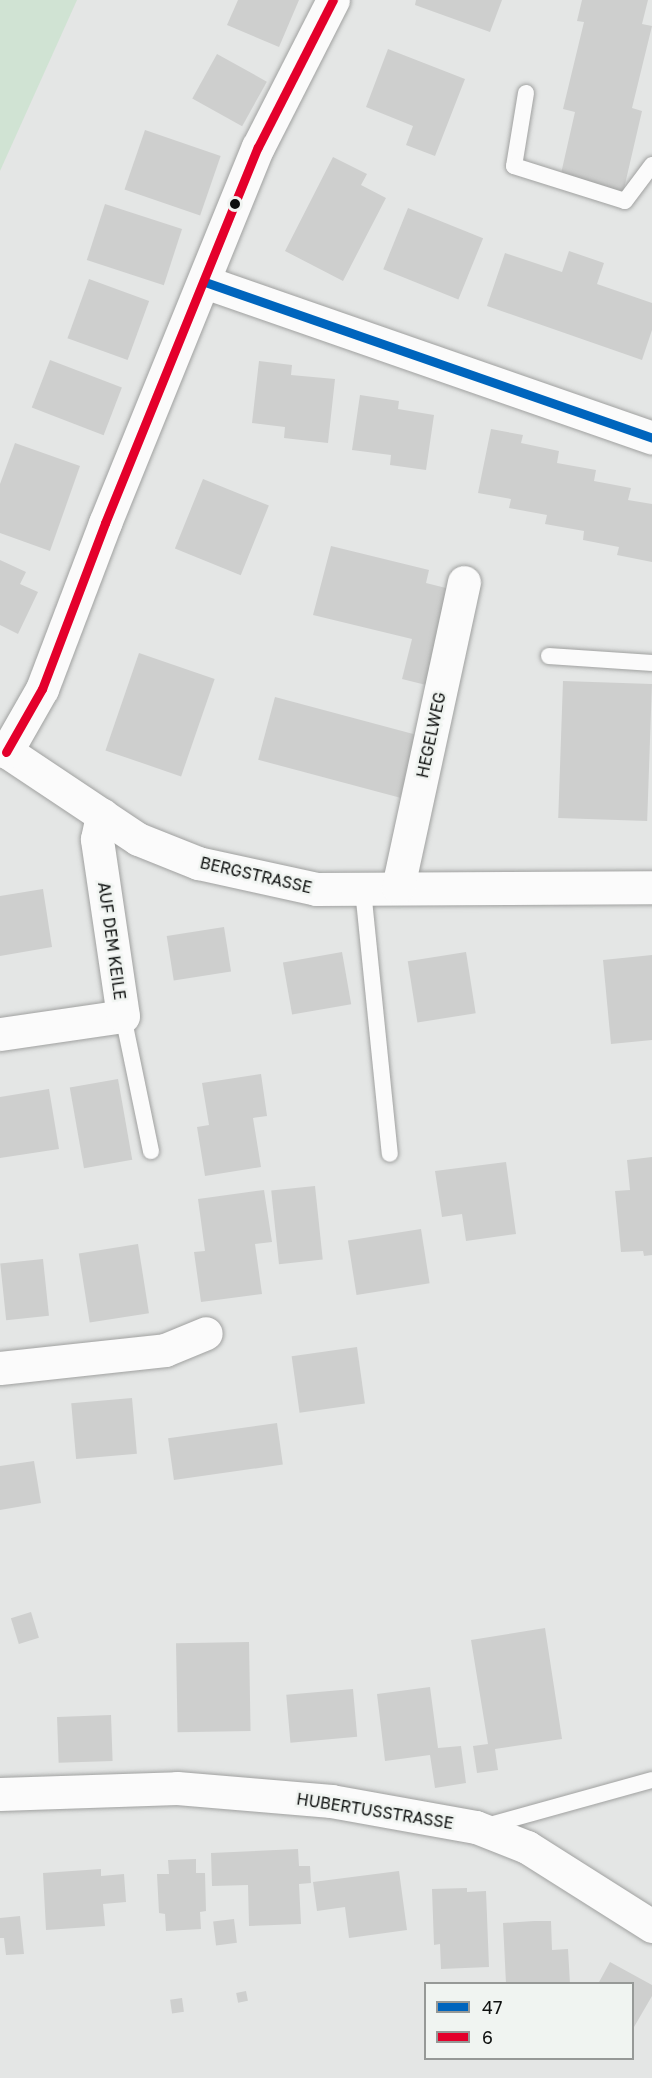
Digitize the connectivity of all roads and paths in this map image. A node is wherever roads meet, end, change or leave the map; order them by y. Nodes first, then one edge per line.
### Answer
1 (333, 0) edge
2 (526, 93) dead end
3 (652, 165) edge
4 (206, 282) junction
5 (652, 438) edge
6 (464, 582) dead end
7 (549, 656) dead end
8 (652, 663) edge
9 (3, 750) edge
10 (102, 815) junction
11 (398, 887) junction
12 (652, 887) edge
13 (363, 890) junction
14 (123, 1016) junction
15 (0, 1035) edge
16 (151, 1151) dead end
17 (390, 1154) dead end
18 (206, 1333) dead end
19 (0, 1368) edge
20 (652, 1780) edge
21 (0, 1794) edge
22 (476, 1827) junction
23 (652, 1926) edge

1 - 4 street
2 - 3 lane
4 - 5 street
4 - 9 street
6 - 11 street, HEGELWEG
7 - 8 lane
9 - 10 street, BERGSTRASSE
10 - 13 street, BERGSTRASSE
10 - 14 street, AUF DEM KEILE
11 - 12 street, BERGSTRASSE
11 - 13 street, BERGSTRASSE
13 - 17 lane
14 - 15 street, AUF DEM KEILE
14 - 16 lane
18 - 19 street
20 - 22 lane
21 - 22 street, HUBERTUSSTRASSE
22 - 23 street, HUBERTUSSTRASSE

